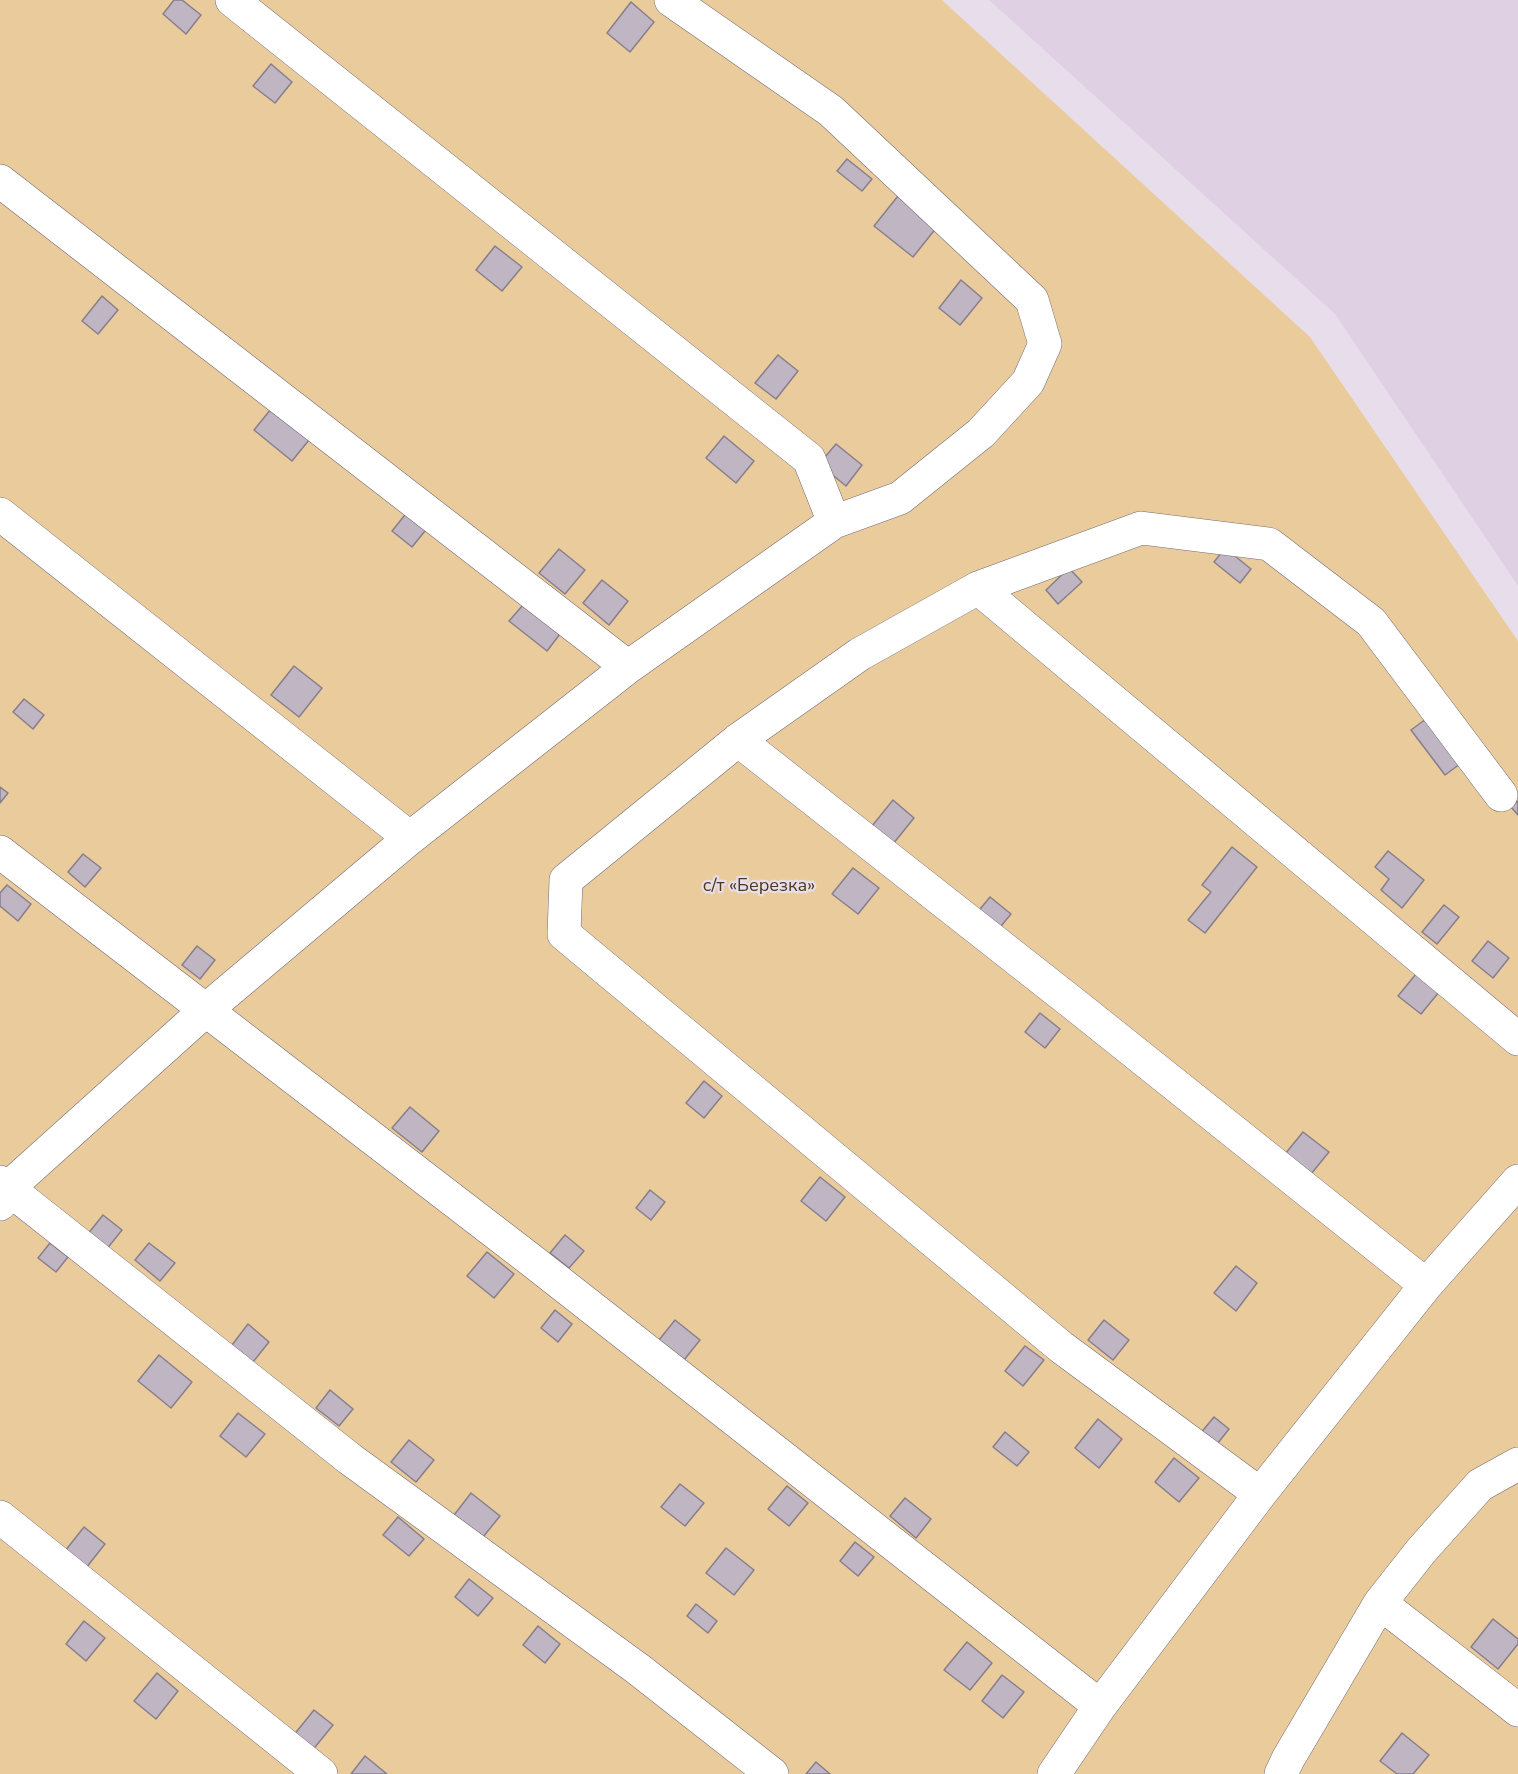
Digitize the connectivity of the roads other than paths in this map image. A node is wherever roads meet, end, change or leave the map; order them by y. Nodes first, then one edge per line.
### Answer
1 (232, 0) edge
2 (671, 0) edge
3 (0, 181) edge
4 (0, 514) edge
5 (834, 522) junction
6 (978, 588) junction
7 (628, 667) junction
8 (738, 740) junction
9 (1501, 795) dead end
10 (410, 838) junction
11 (0, 852) edge
12 (207, 1009) junction
13 (1518, 1039) edge
14 (1518, 1181) edge
15 (3, 1192) edge
16 (1426, 1286) junction
17 (1518, 1464) edge
18 (1260, 1494) junction
19 (0, 1517) edge
20 (1380, 1603) junction
21 (1100, 1706) junction
22 (1518, 1710) edge
23 (321, 1774) edge
24 (772, 1774) edge
25 (1054, 1774) edge
26 (1281, 1774) edge

1 - 5 street
2 - 5 street
3 - 7 street
4 - 10 street
5 - 7 street
6 - 8 street
6 - 9 street
6 - 13 street
7 - 10 street
8 - 16 street
8 - 18 street
10 - 12 street
11 - 12 street
12 - 15 street
12 - 21 street
14 - 16 street
15 - 24 street
16 - 18 street
17 - 20 street
18 - 21 street
19 - 23 street
20 - 22 street
20 - 26 street
21 - 25 street

